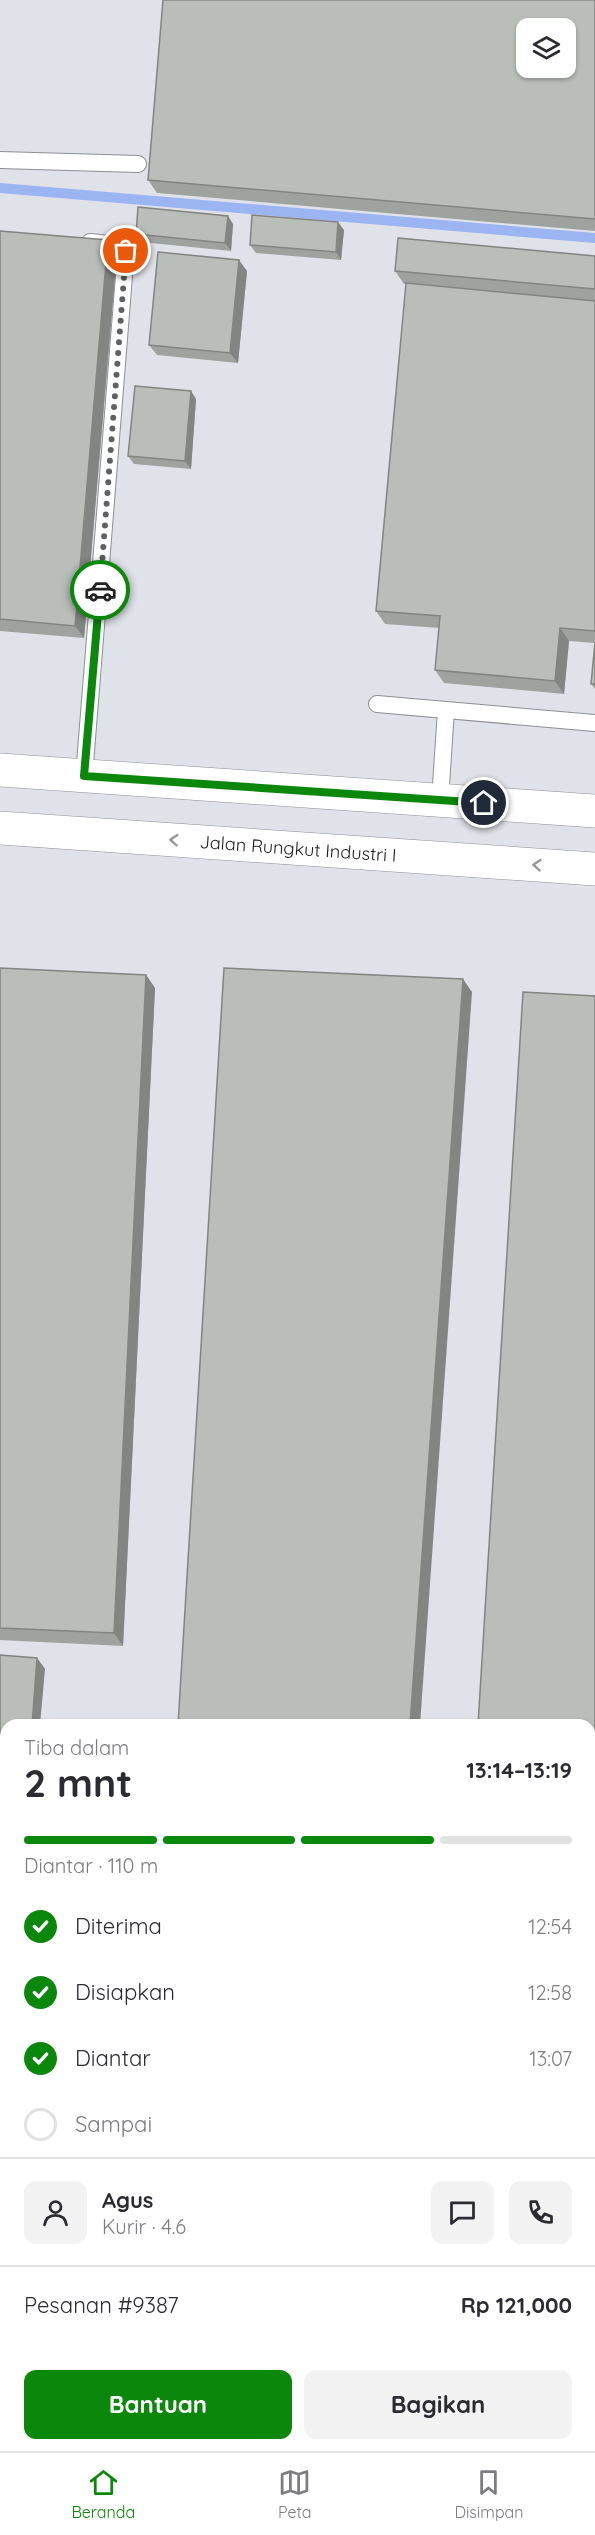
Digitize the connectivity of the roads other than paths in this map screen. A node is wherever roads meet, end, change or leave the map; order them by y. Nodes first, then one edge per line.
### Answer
1 (0, 160) edge
2 (138, 164) dead end
3 (75, 241) edge
4 (377, 704) dead end
5 (446, 710) junction
6 (595, 723) edge
7 (0, 770) edge
8 (84, 776) junction
9 (440, 800) junction
10 (595, 811) edge
11 (0, 828) edge
12 (595, 869) edge

1 - 2 lane
3 - 8 lane
4 - 5 lane
5 - 6 lane
5 - 9 lane
7 - 8 street
8 - 9 street
9 - 10 street
12 -> 11 street, Jalan Rungkut Industri I

